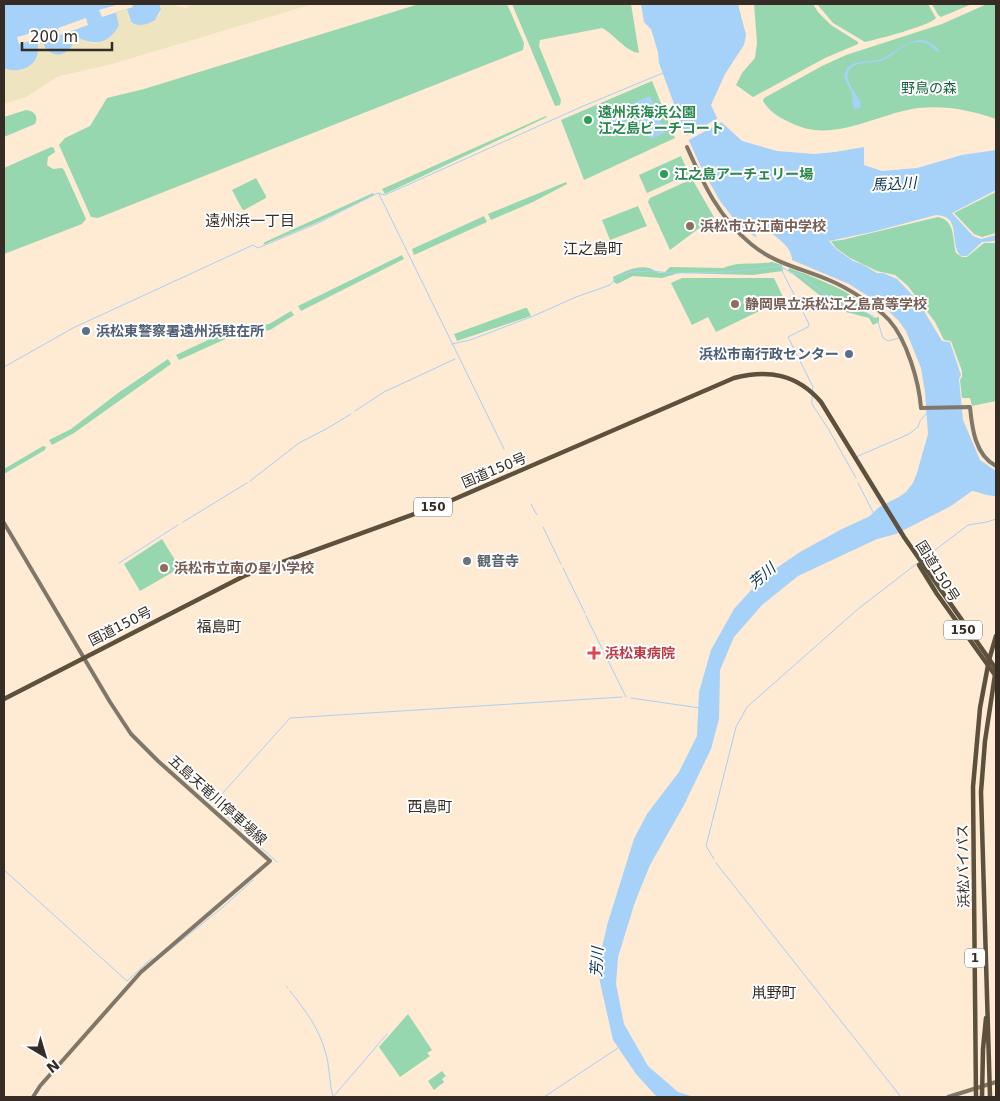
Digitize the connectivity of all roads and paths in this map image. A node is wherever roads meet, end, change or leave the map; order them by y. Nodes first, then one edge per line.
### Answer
1 (687, 146) dead end
2 (996, 466) edge
3 (4, 523) edge
4 (904, 537) junction
5 (996, 636) edge
6 (84, 657) junction
7 (989, 660) junction
8 (988, 666) junction
9 (996, 671) edge
10 (4, 699) edge
11 (988, 1012) junction
12 (996, 1082) edge
13 (990, 1084) junction
14 (983, 1086) junction
15 (996, 1087) edge
16 (976, 1089) junction
17 (990, 1091) junction
18 (33, 1097) edge
19 (948, 1097) edge
20 (976, 1097) edge
21 (982, 1097) edge
22 (990, 1097) edge

1 - 2 main road
3 - 6 main road, 五島天竜川停車場線
4 - 6 highway, 国道150号 / 150
4 - 7 highway, 国道150号 / 150
4 - 8 highway, 国道150号 / 150
5 - 7 highway, 浜松バイパス / 1
6 - 10 highway, 国道150号 / 150
6 - 18 main road, 五島天竜川停車場線
7 - 8 highway, 浜松バイパス / 1
7 - 9 highway, 150
8 - 9 highway, 150
8 - 16 highway, 浜松バイパス / 1
9 - 11 highway, 浜松バイパス / 1
11 - 13 highway, 浜松バイパス / 1
11 - 14 highway, 1
12 - 13 main road
13 - 14 main road
13 - 17 highway, 浜松バイパス / 1
14 - 16 main road
14 - 21 highway
15 - 17 highway
16 - 19 main road
16 - 20 highway, 浜松バイパス / 1
17 - 22 highway, 浜松バイパス / 1

